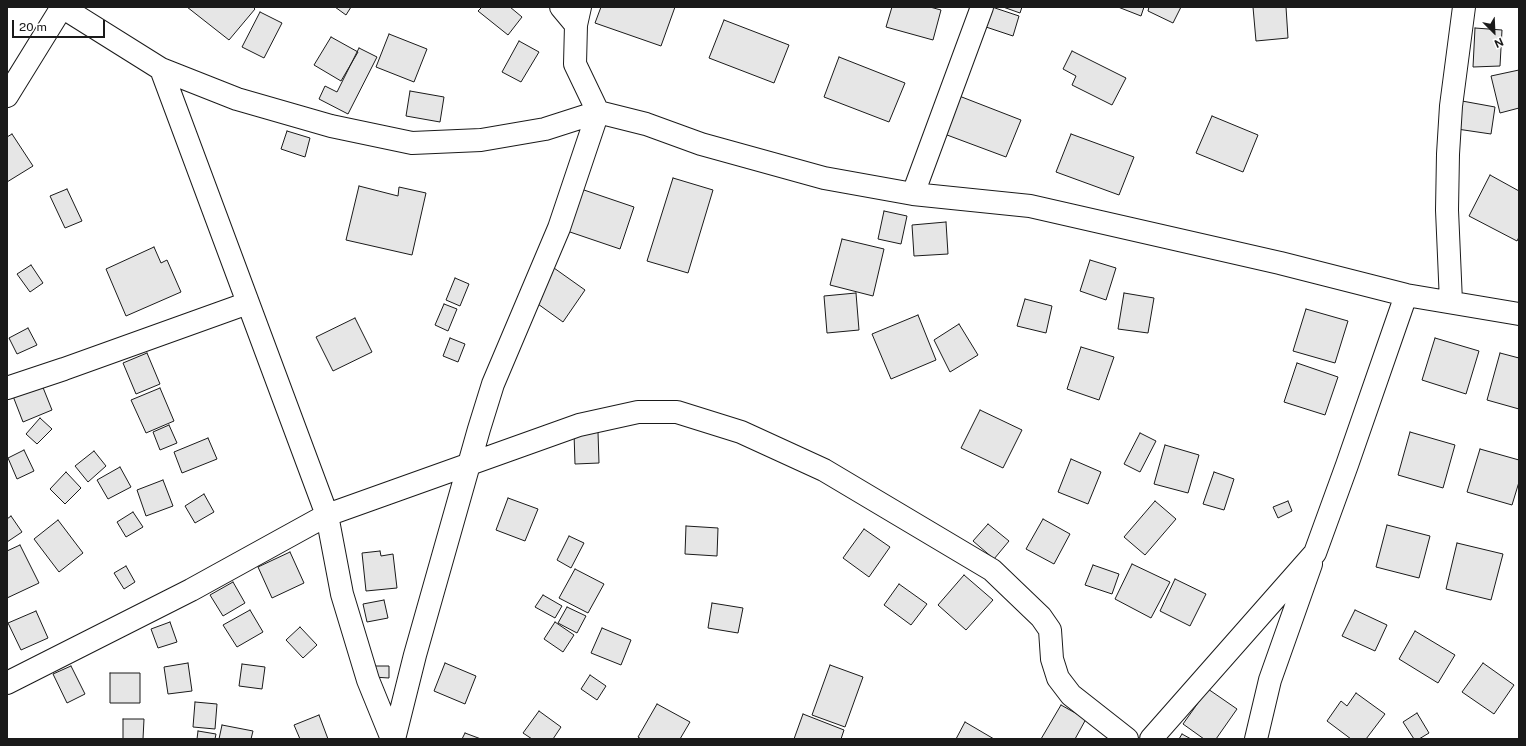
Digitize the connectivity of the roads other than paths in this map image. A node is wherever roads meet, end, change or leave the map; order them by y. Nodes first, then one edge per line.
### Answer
1 (62, 7) edge
2 (561, 7) edge
3 (982, 7) edge
4 (1464, 7) edge
5 (578, 16) edge
6 (161, 69) junction
7 (7, 96) edge
8 (598, 112) junction
9 (913, 194) junction
10 (1406, 295) junction
11 (1451, 302) junction
12 (248, 303) junction
13 (1519, 314) edge
14 (7, 388) edge
15 (469, 463) junction
16 (327, 515) junction
17 (1315, 553) junction
18 (7, 683) edge
19 (393, 739) edge
20 (1127, 739) edge
21 (1151, 739) edge
22 (1256, 739) edge

1 - 6 street
1 - 7 street
2 - 5 street
3 - 9 street
4 - 11 street
5 - 8 street
6 - 8 street
6 - 12 street
8 - 9 street
8 - 15 street
9 - 10 street
10 - 11 street
10 - 17 street
11 - 13 street
12 - 14 street
12 - 16 street
15 - 16 street
15 - 19 street
15 - 20 street
16 - 18 street
16 - 19 street
17 - 21 street
17 - 22 street

